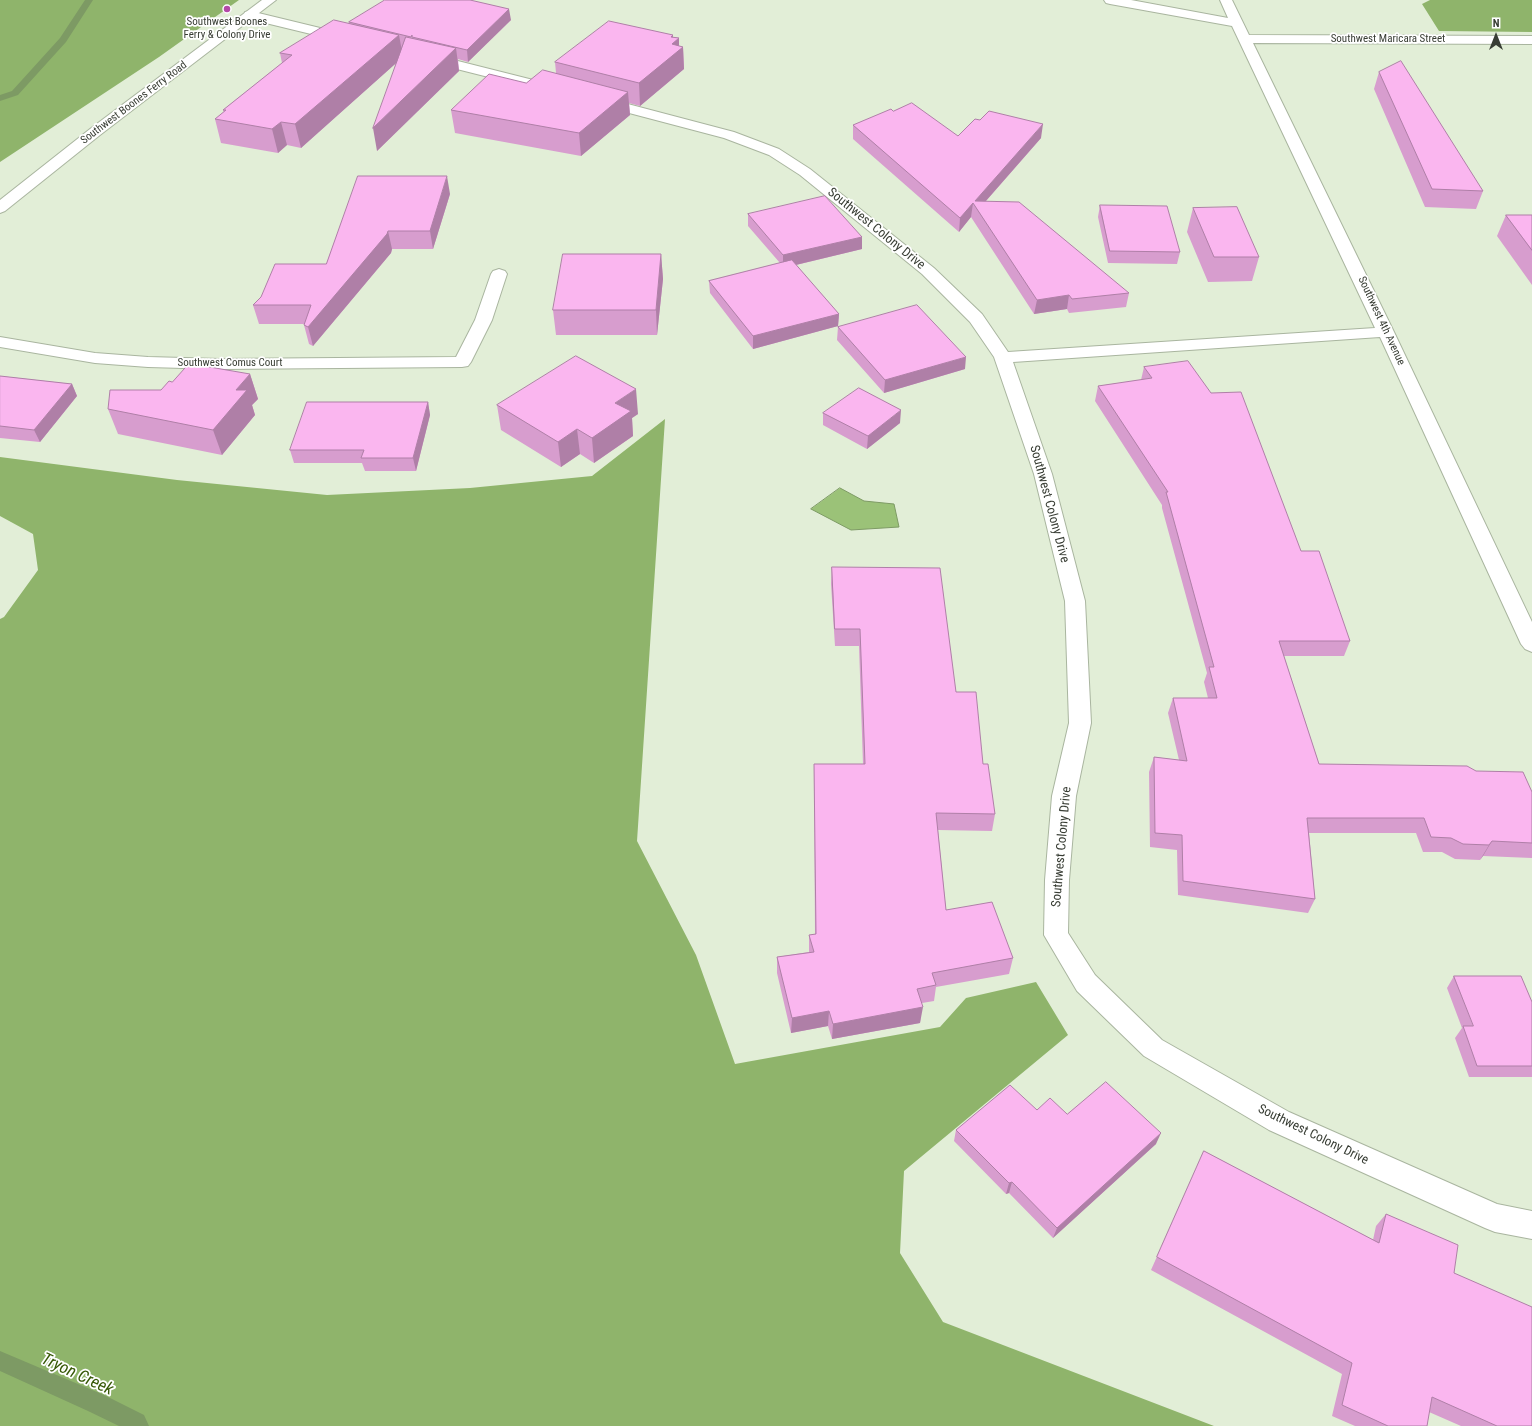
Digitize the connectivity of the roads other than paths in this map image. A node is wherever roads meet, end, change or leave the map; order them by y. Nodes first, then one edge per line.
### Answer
1 (270, 0) edge
2 (1110, 0) edge
3 (1226, 0) edge
4 (250, 15) junction
5 (1237, 23) junction
6 (1245, 39) junction
7 (1532, 40) edge
8 (363, 42) edge
9 (416, 55) edge
10 (0, 208) edge
11 (499, 274) dead end
12 (1386, 332) junction
13 (0, 342) edge
14 (1003, 357) junction
15 (1532, 644) edge
16 (1532, 1225) edge

1 - 4 street, Southwest Boones Ferry Road
2 - 5 street
3 - 5 street, Southwest 4th Avenue
4 - 8 street
4 - 10 street, Southwest Boones Ferry Road
5 - 6 street, Southwest 4th Avenue
6 - 7 street, Southwest Maricara Street
6 - 12 street, Southwest 4th Avenue
9 - 14 street, Southwest Colony Drive
11 - 13 street, Southwest Comus Court
12 - 14 street
12 - 15 street, Southwest 4th Avenue
14 - 16 street, Southwest Colony Drive

